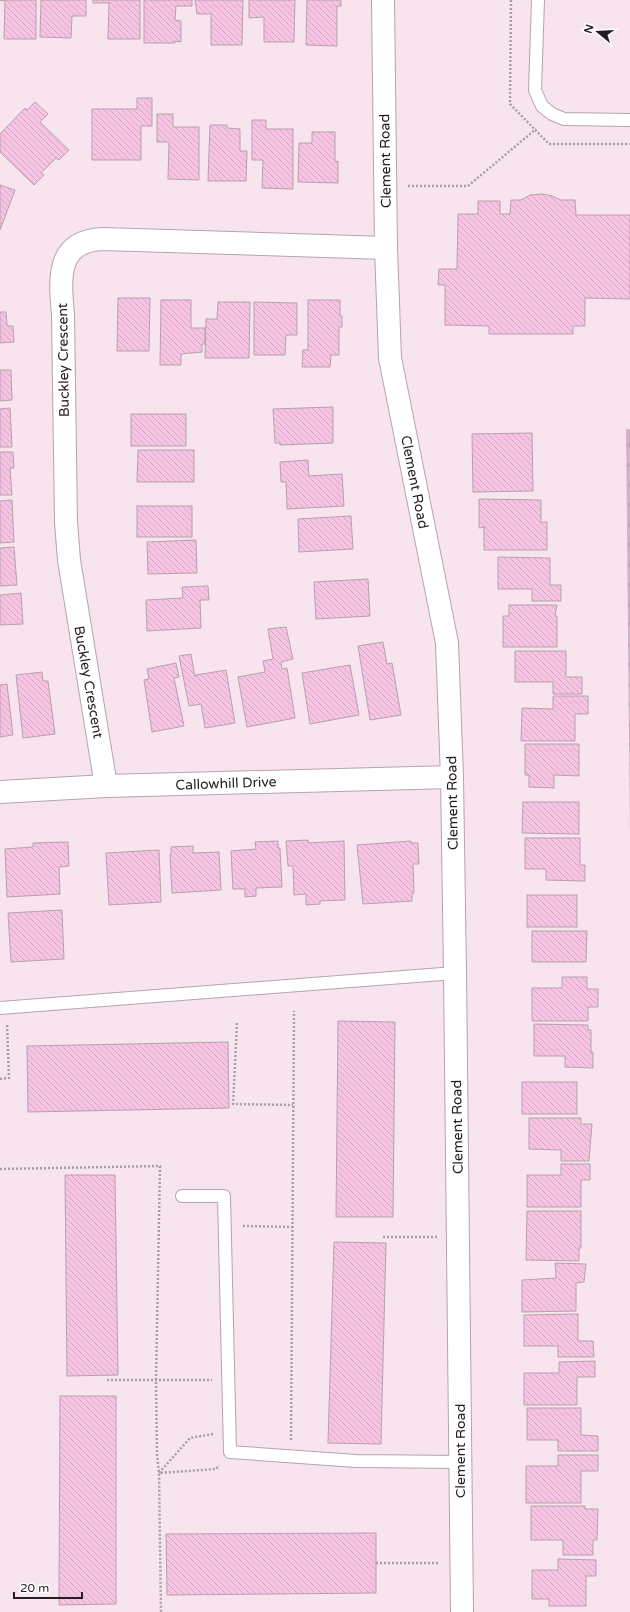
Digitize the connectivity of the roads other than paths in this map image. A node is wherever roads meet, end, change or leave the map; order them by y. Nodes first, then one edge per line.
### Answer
1 (383, 0) edge
2 (538, 0) edge
3 (630, 120) edge
4 (386, 248) junction
5 (452, 776) junction
6 (106, 786) junction
7 (0, 792) edge
8 (456, 973) junction
9 (3, 1007) edge
10 (182, 1196) dead end
11 (460, 1462) junction
12 (462, 1612) edge

1 - 4 street, Clement Road
2 - 3 lane
4 - 5 street, Clement Road
4 - 6 street, Buckley Crescent
5 - 6 street, Callowhill Drive
5 - 8 street, Clement Road
6 - 7 street, Callowhill Drive
8 - 9 lane
8 - 11 street, Clement Road
10 - 11 lane
11 - 12 street, Clement Road

